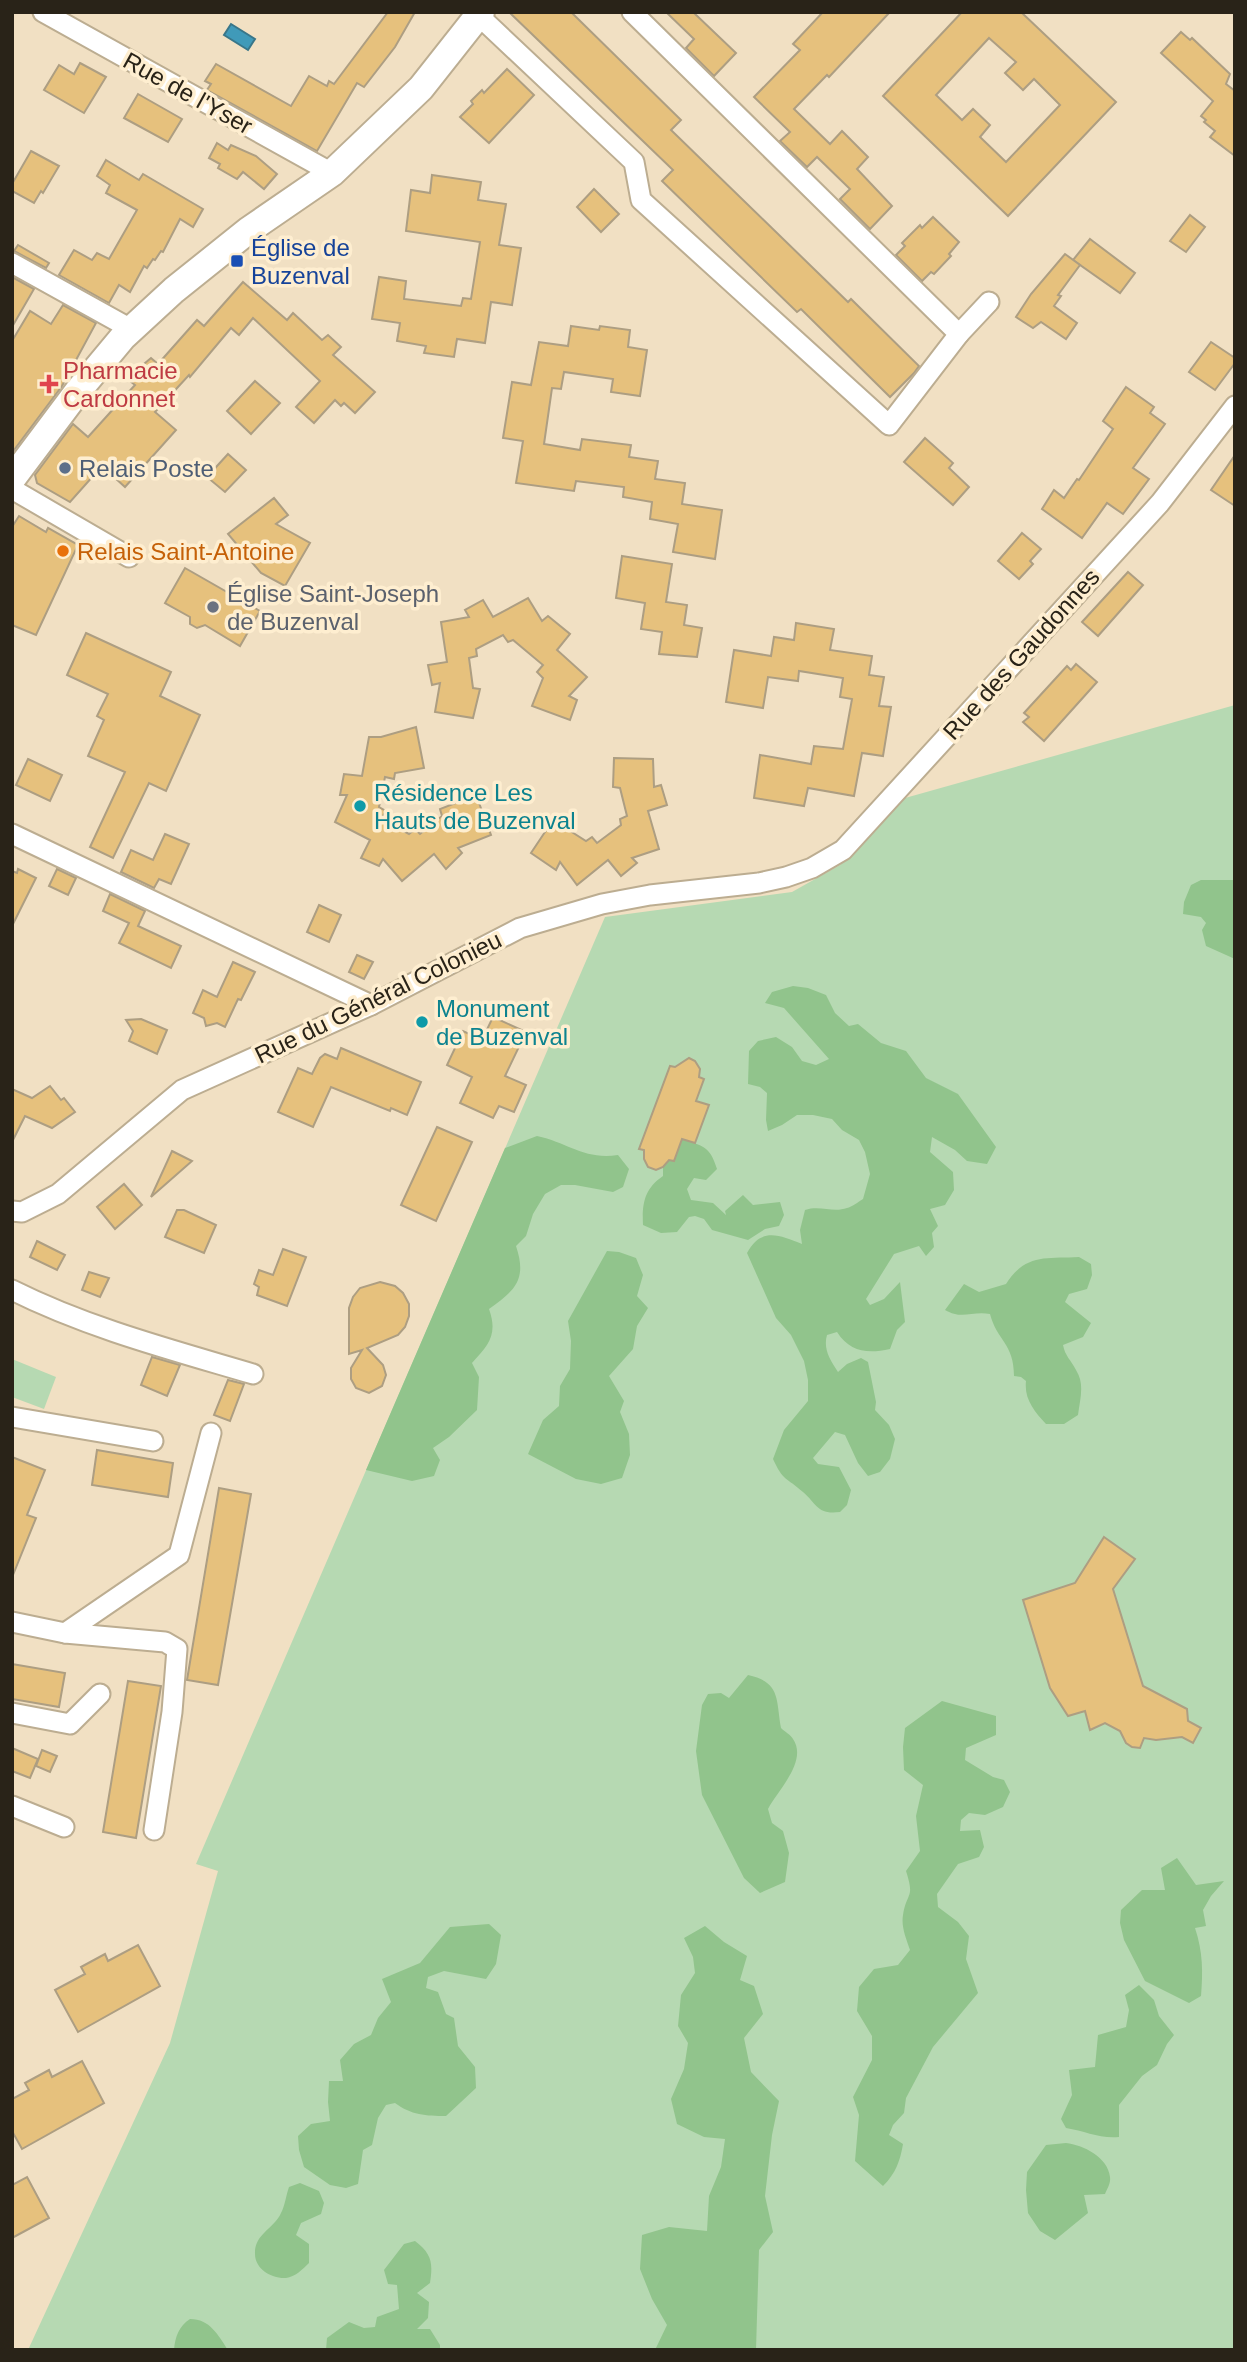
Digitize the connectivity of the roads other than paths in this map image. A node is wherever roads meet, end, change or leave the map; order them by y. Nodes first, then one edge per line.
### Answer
1 (43, 12) edge
2 (632, 12) edge
3 (479, 14) edge
4 (332, 173) junction
5 (12, 263) edge
6 (989, 302) dead end
7 (131, 329) junction
8 (960, 334) junction
9 (1235, 406) edge
10 (12, 479) edge
11 (12, 489) edge
12 (129, 557) dead end
13 (12, 834) edge
14 (786, 877) joint
15 (371, 1004) junction
16 (12, 1211) edge
17 (12, 1290) edge
18 (253, 1374) dead end
19 (12, 1417) edge
20 (211, 1433) dead end
21 (153, 1441) dead end
22 (12, 1622) edge
23 (65, 1633) junction
24 (100, 1693) dead end
25 (12, 1713) edge
26 (12, 1806) edge
27 (64, 1827) dead end
28 (154, 1830) dead end

1 - 4 street, Rue de l'Yser
2 - 8 street
3 - 4 street
3 - 8 street
4 - 7 street
5 - 7 street
6 - 8 street
7 - 10 street
9 - 14 street, Rue des Gaudonnes
11 - 12 street
13 - 15 street
14 - 15 street, Rue du Général Colonieu
15 - 16 street, Rue du Général Colonieu
17 - 18 street
19 - 21 street
20 - 23 street
22 - 23 street
23 - 28 street
24 - 25 street
26 - 27 street

